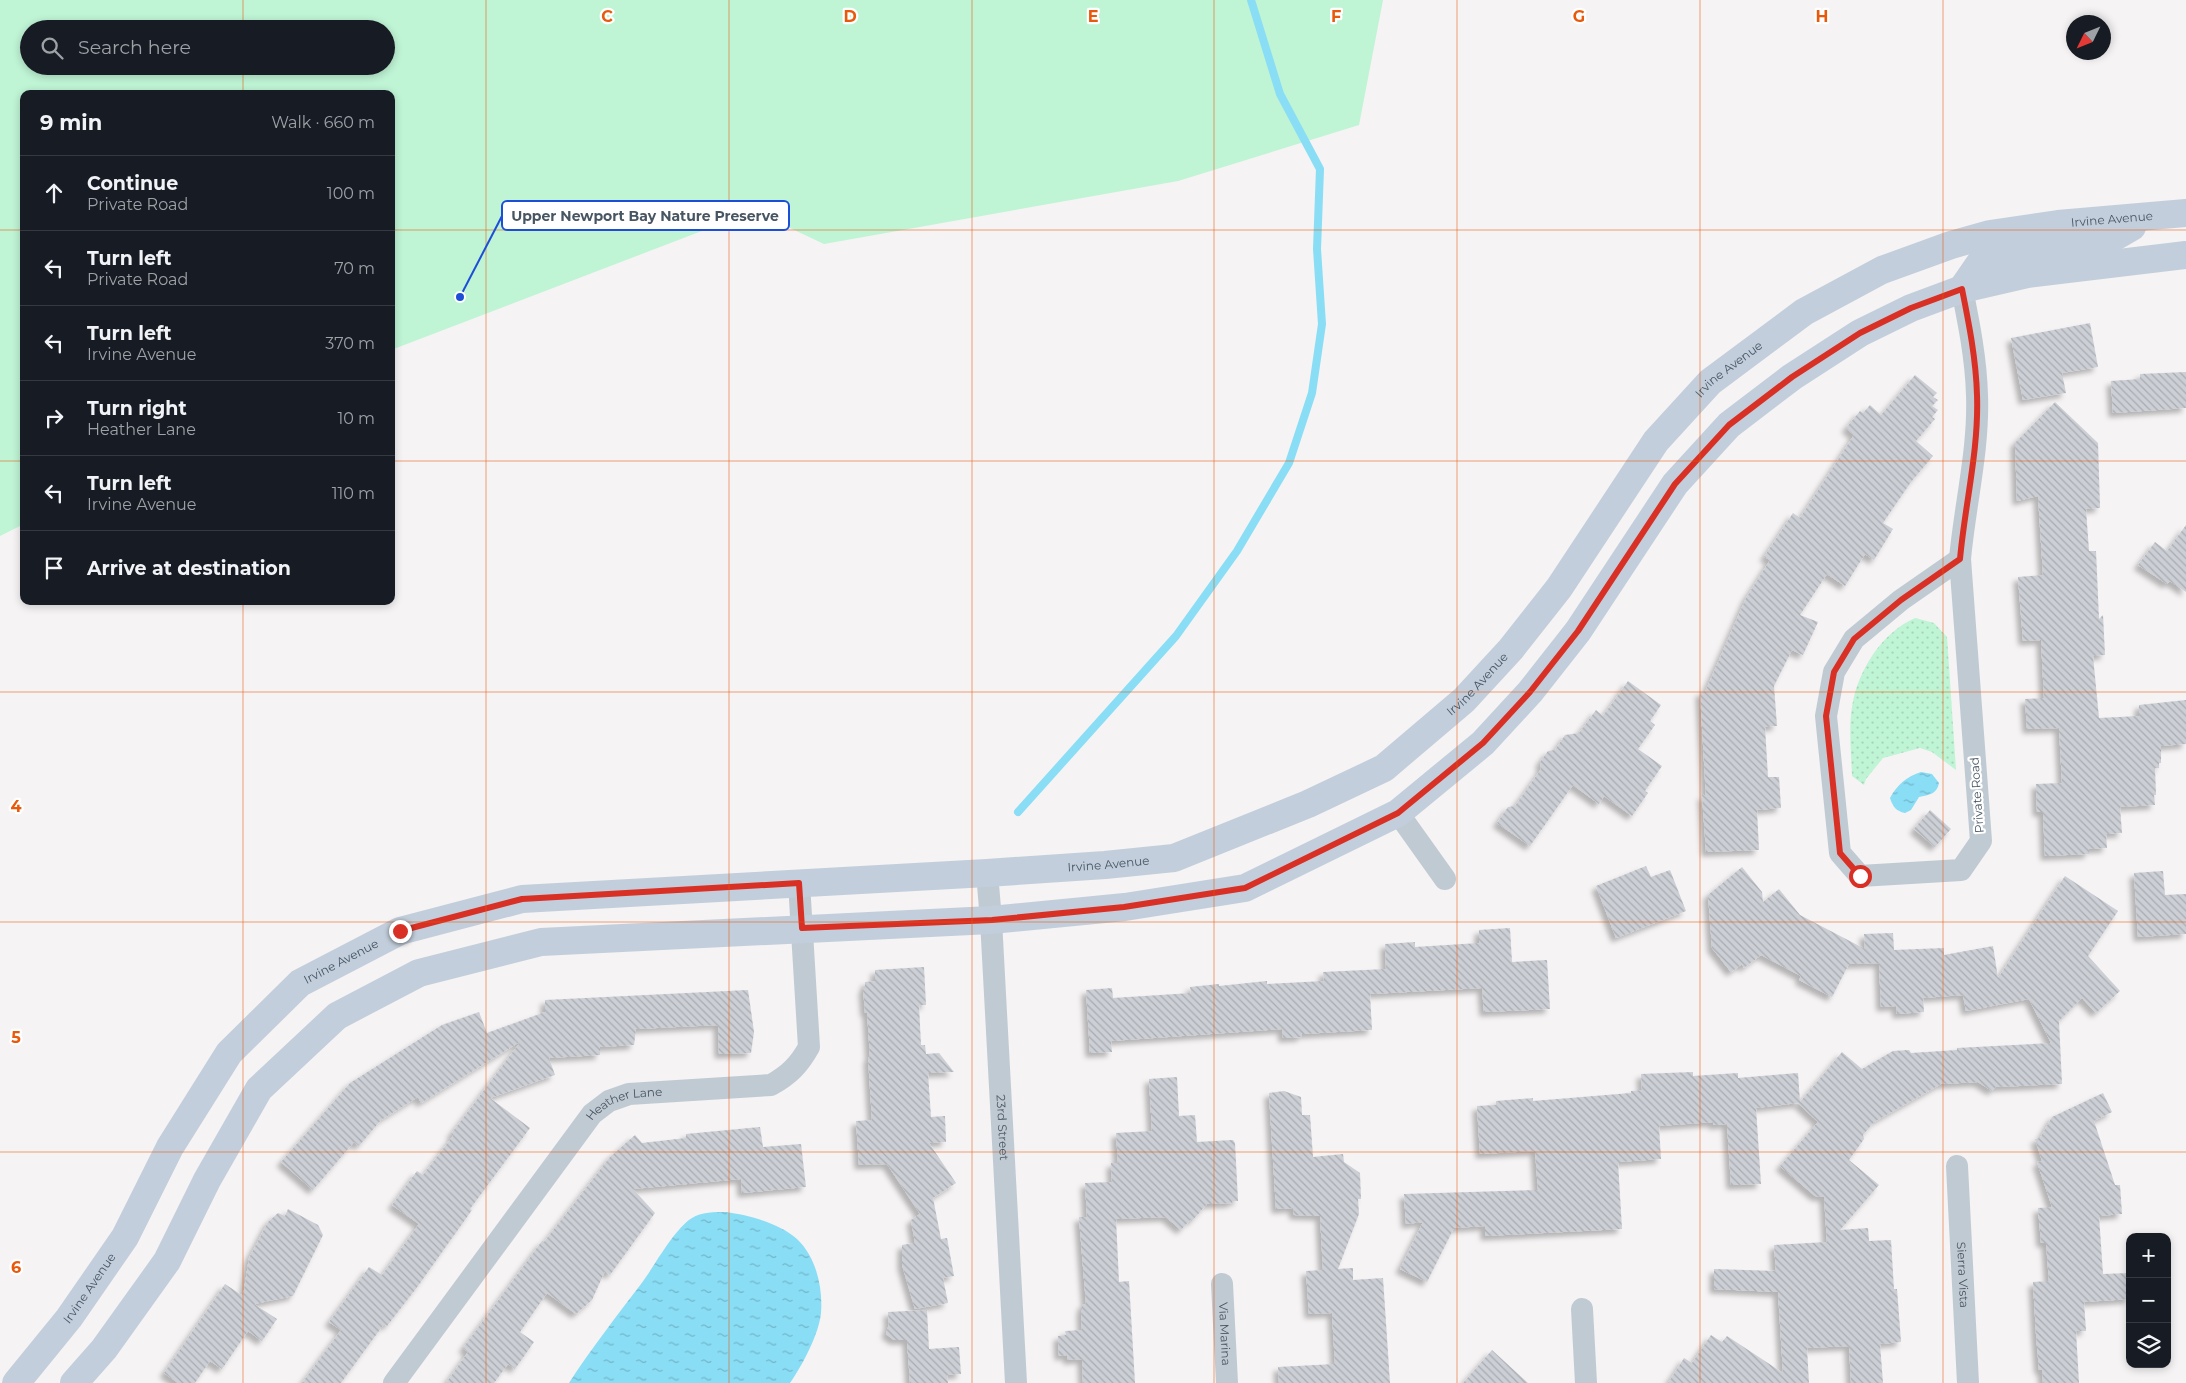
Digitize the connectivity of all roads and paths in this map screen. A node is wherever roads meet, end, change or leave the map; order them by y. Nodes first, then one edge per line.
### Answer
1 (2186, 213) edge
2 (2154, 215) junction
3 (2186, 256) edge
4 (1962, 289) junction
5 (1960, 559) junction
6 (1398, 813) junction
7 (987, 873) junction
8 (1446, 879) dead end
9 (799, 883) junction
10 (992, 920) junction
11 (802, 928) junction
12 (1957, 1166) dead end
13 (1222, 1284) dead end
14 (1582, 1309) dead end
15 (16, 1383) edge
16 (74, 1383) edge
17 (394, 1383) edge
18 (1016, 1383) edge
19 (1227, 1383) edge
20 (1586, 1383) edge
21 (1968, 1383) edge

1 - 2 main road, Irvine Avenue
2 - 4 main road
2 - 7 main road, Irvine Avenue
3 - 4 main road
4 - 5 street, Private Road
4 - 6 main road
5 - 5 street, Private Road
6 - 8 street
6 - 10 main road
7 - 9 main road, Irvine Avenue
7 - 10 street, 23rd Street
9 - 11 street, Heather Lane
9 - 15 main road, Irvine Avenue
10 - 11 main road
10 - 18 street, 23rd Street
11 - 16 main road
11 - 17 street, Heather Lane
12 - 21 street, Sierra Vista
13 - 19 street, Via Marina
14 - 20 street

